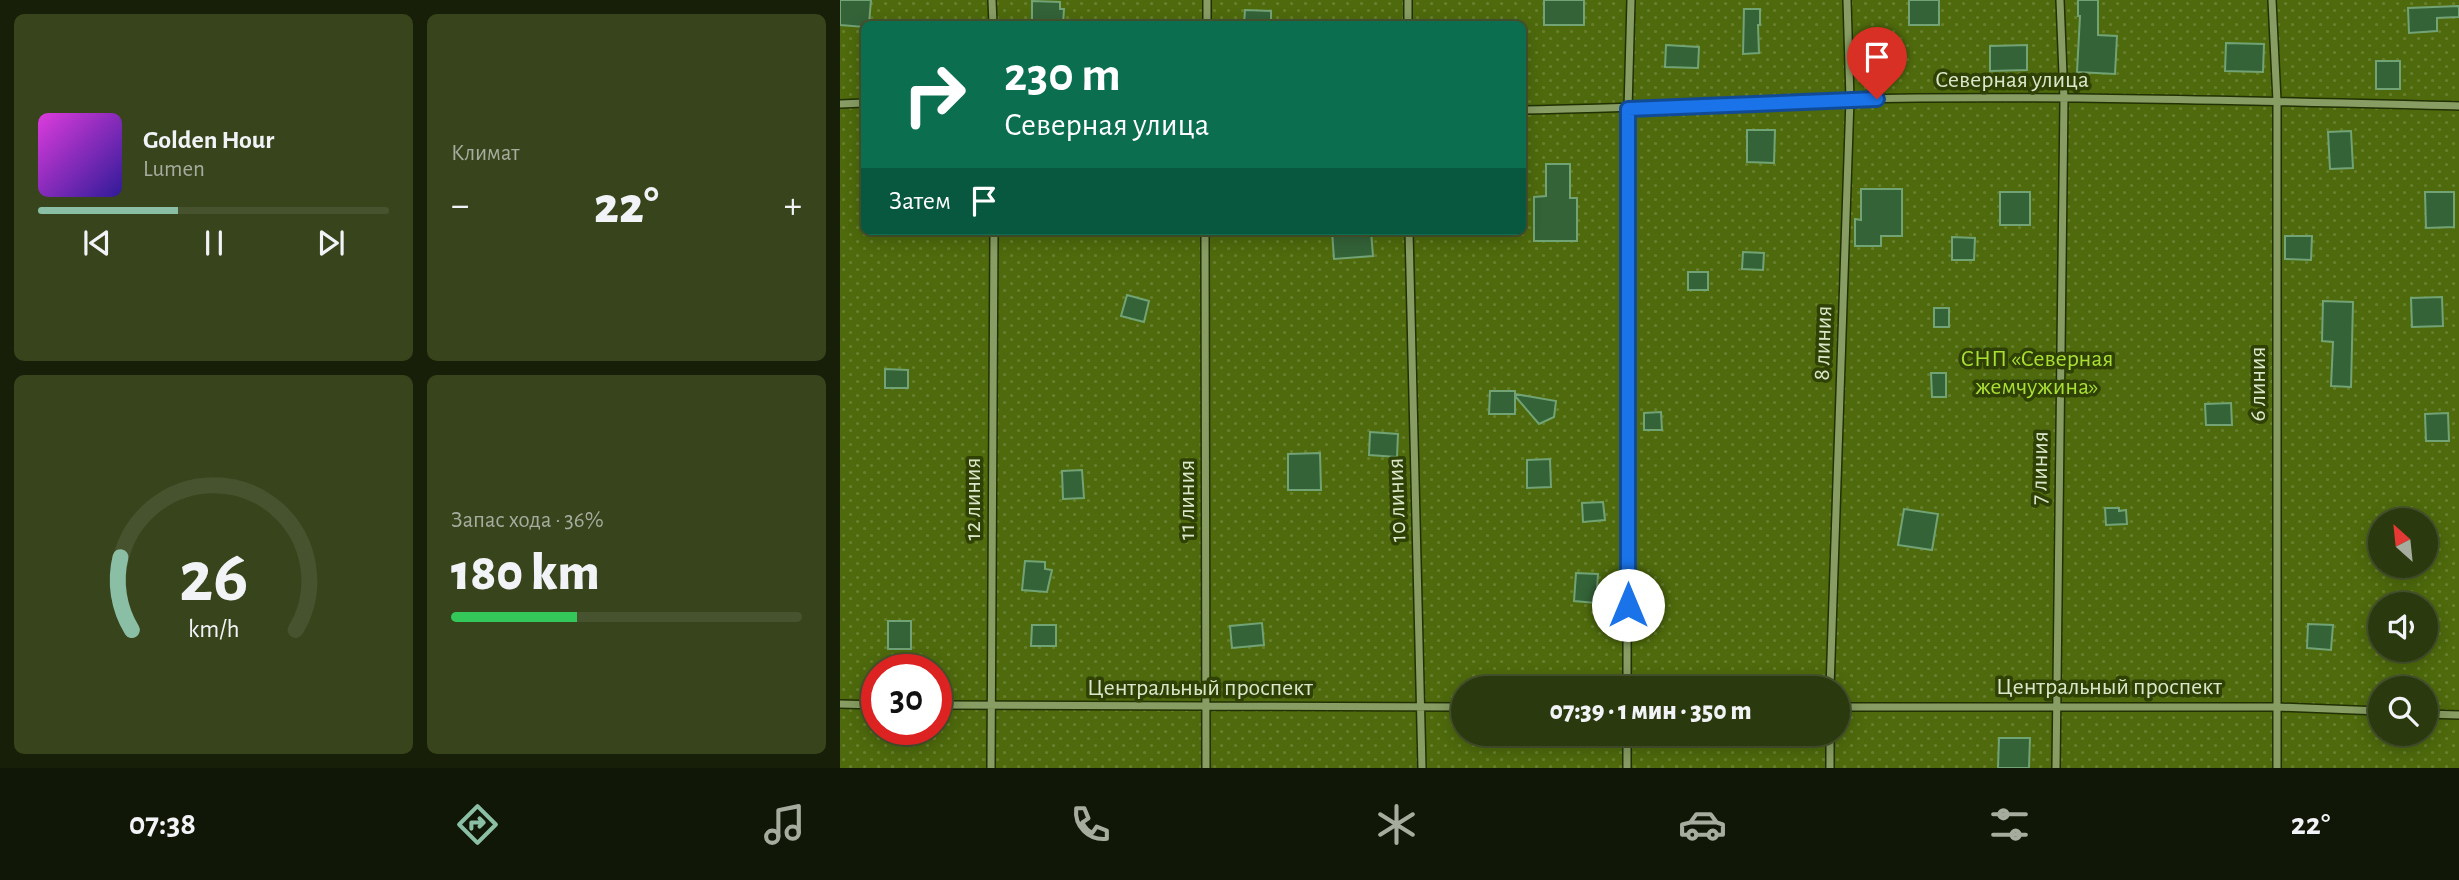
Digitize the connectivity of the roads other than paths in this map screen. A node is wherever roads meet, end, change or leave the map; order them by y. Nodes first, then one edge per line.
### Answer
1 (992, 0) edge
2 (1207, 0) edge
3 (1408, 0) edge
4 (1631, 0) edge
5 (1847, 0) edge
6 (2060, 0) edge
7 (2272, 0) edge
8 (993, 21) edge
9 (1207, 21) edge
10 (1408, 21) edge
11 (1850, 99) junction
12 (2064, 99) junction
13 (2277, 101) junction
14 (861, 103) edge
15 (840, 104) edge
16 (2459, 106) edge
17 (1628, 109) junction
18 (1526, 110) edge
19 (994, 235) edge
20 (1205, 235) edge
21 (1409, 235) edge
22 (1628, 676) edge
23 (1830, 676) edge
24 (840, 704) edge
25 (861, 705) edge
26 (952, 705) edge
27 (991, 705) junction
28 (2056, 706) junction
29 (1422, 707) junction
30 (1451, 707) edge
31 (1850, 707) edge
32 (2278, 707) junction
33 (1207, 708) junction
34 (2368, 711) edge
35 (2438, 714) edge
36 (2459, 715) edge
37 (1627, 746) edge
38 (1830, 746) edge
39 (990, 768) edge
40 (1206, 768) edge
41 (1422, 768) edge
42 (1627, 768) edge
43 (1830, 768) edge
44 (2056, 768) edge
45 (2277, 768) edge

1 - 8 street
2 - 9 street
3 - 10 street
4 - 17 street
5 - 11 street, 8 линия
6 - 12 street, 7 линия
7 - 13 street, 6 линия
11 - 12 street, Северная улица
11 - 17 street, Северная улица
11 - 23 street, 8 линия
12 - 13 street, Северная улица
12 - 28 street, 7 линия
13 - 16 street, Северная улица
13 - 32 street, 6 линия
14 - 15 street
17 - 18 street, Северная улица
17 - 22 street
19 - 27 street, 12 линия
20 - 33 street, 11 линия
21 - 29 street, 10 линия
24 - 25 street
26 - 27 street, Центральный проспект
27 - 33 street, Центральный проспект
27 - 39 street, 12 линия
28 - 31 street, Центральный проспект
28 - 32 street, Центральный проспект
28 - 44 street, 7 линия
29 - 30 street, Центральный проспект
29 - 33 street, Центральный проспект
29 - 41 street, 10 линия
32 - 34 street, Центральный проспект
32 - 45 street, 6 линия
33 - 40 street, 11 линия
35 - 36 street
37 - 42 street
38 - 43 street

